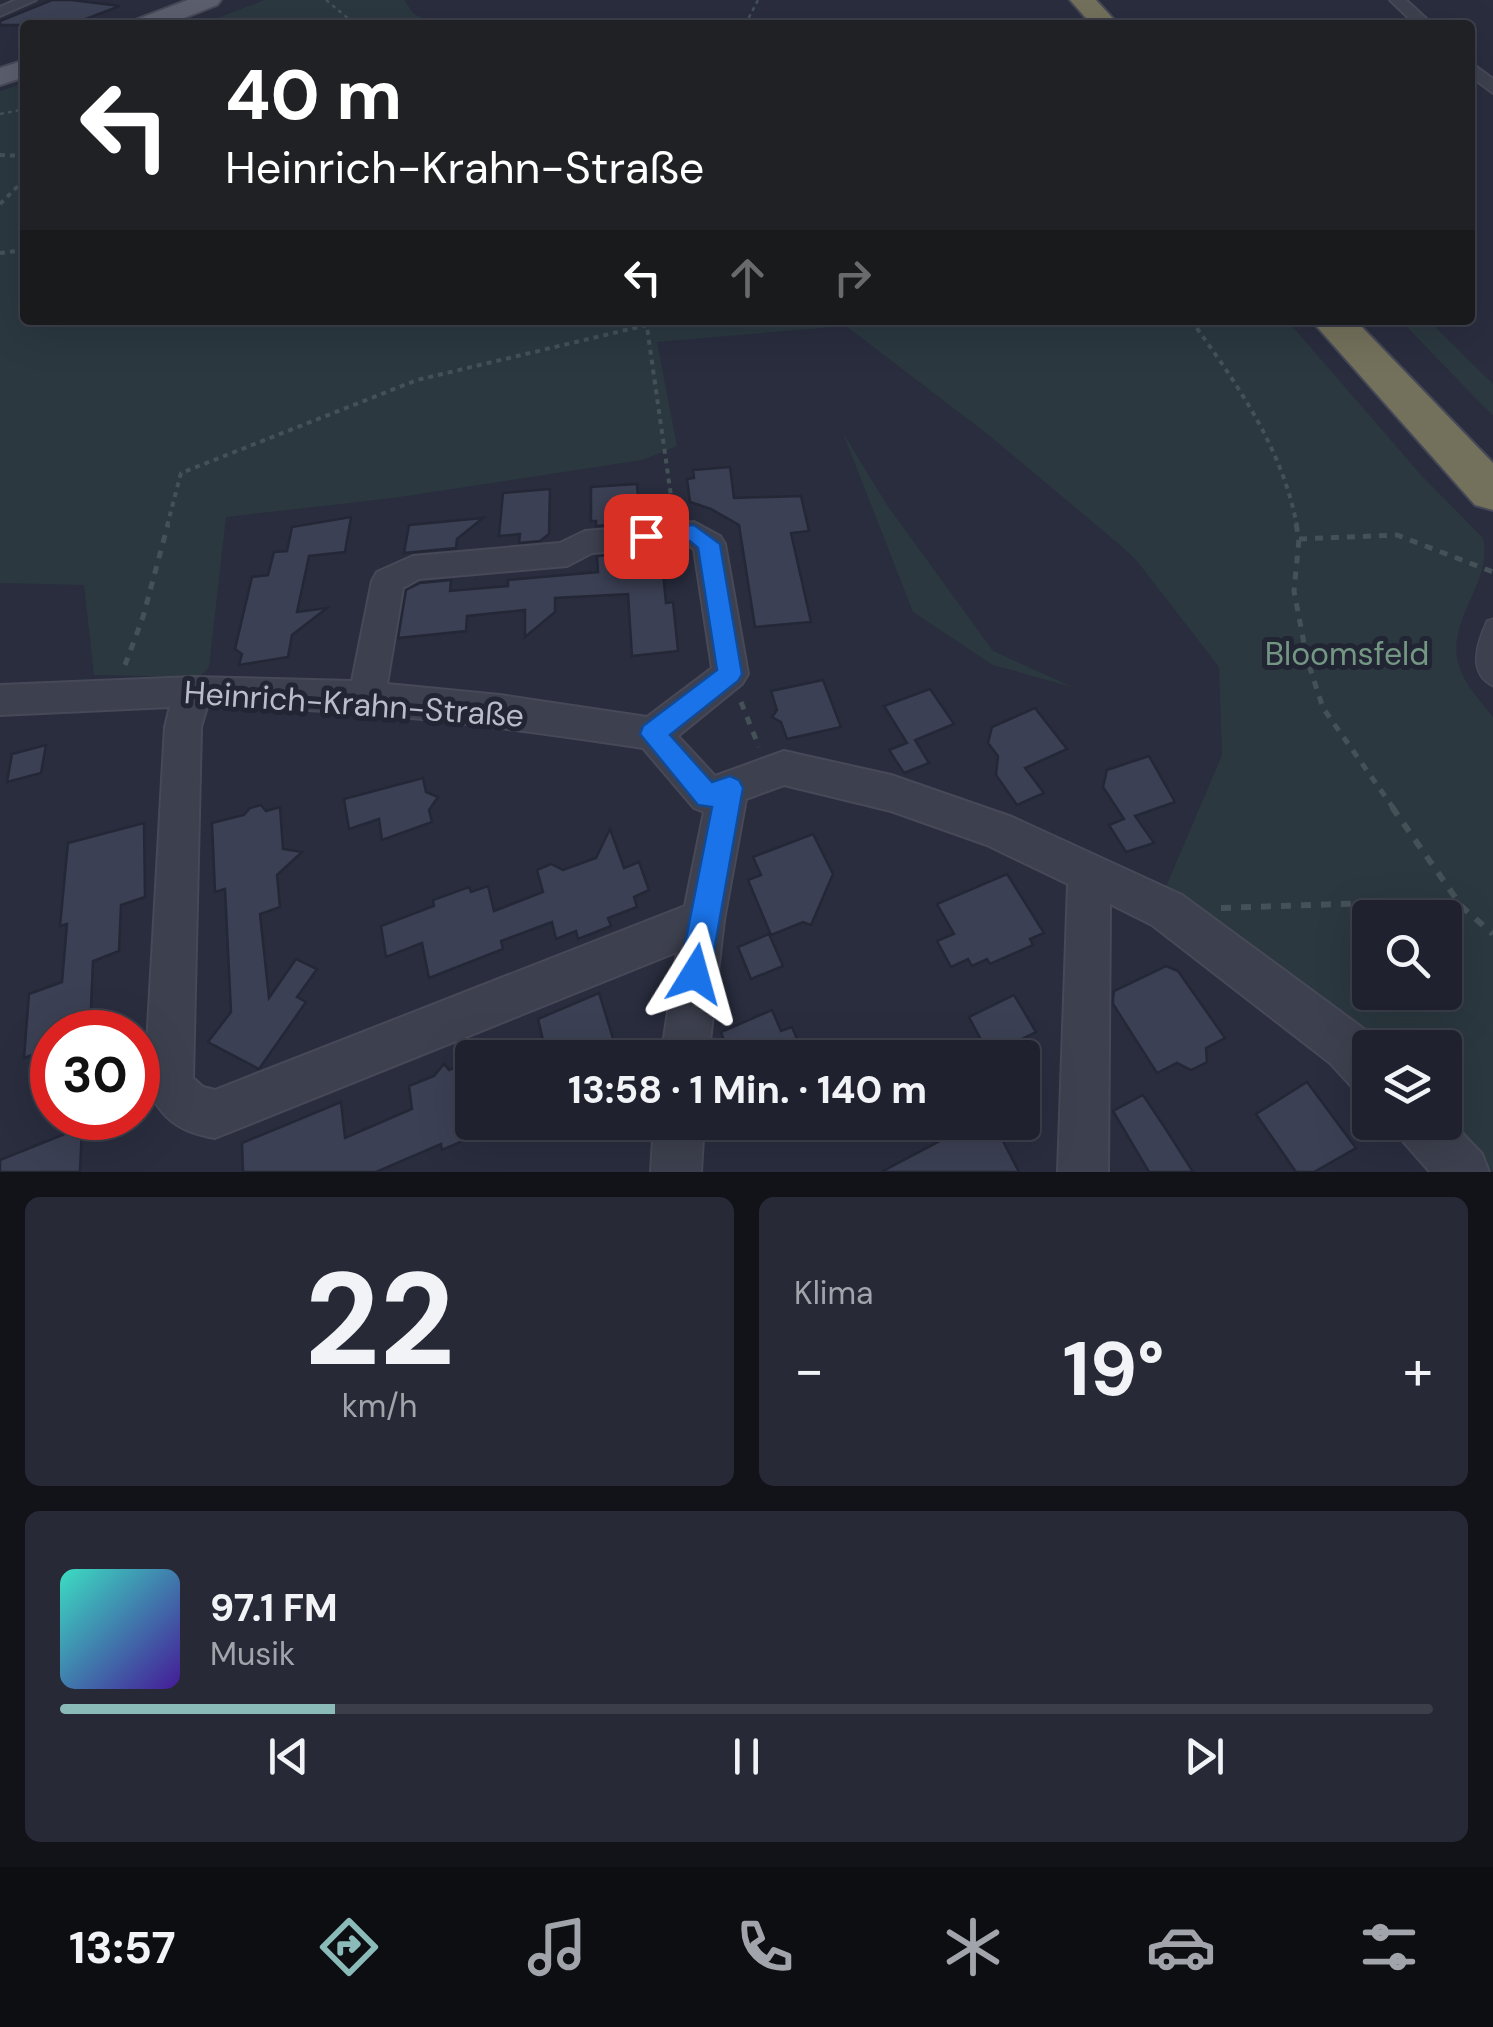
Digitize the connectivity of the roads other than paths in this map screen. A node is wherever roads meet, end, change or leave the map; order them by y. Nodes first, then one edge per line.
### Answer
1 (30, 0) edge
2 (176, 0) edge
3 (209, 0) edge
4 (1060, 0) edge
5 (1082, 0) edge
6 (1398, 0) edge
7 (0, 12) edge
8 (127, 20) edge
9 (157, 20) edge
10 (1078, 20) edge
11 (1101, 20) edge
12 (1420, 20) edge
13 (1336, 325) edge
14 (1375, 325) edge
15 (1403, 399) junction
16 (1493, 446) edge
17 (1493, 493) edge
18 (1493, 528) edge
19 (1493, 626) edge
20 (1493, 678) edge
21 (194, 692) junction
22 (366, 698) junction
23 (0, 700) edge
24 (652, 734) junction
25 (730, 788) junction
26 (1088, 874) junction
27 (703, 920) junction
28 (686, 1040) edge
29 (1352, 1051) edge
30 (678, 1140) edge
31 (1435, 1140) edge
32 (676, 1172) edge
33 (1083, 1172) edge
34 (1464, 1172) edge

1 - 7 street
2 - 8 main road
3 - 9 main road
4 - 10 highway
5 - 11 highway
6 - 12 street
13 - 15 highway
14 - 16 highway
15 - 17 highway
15 - 18 highway
19 - 20 lane
21 - 22 street, Heinrich-Krahn-Straße
21 - 23 street, Heinrich-Krahn-Straße
21 - 27 street
22 - 24 street, Heinrich-Krahn-Straße
22 - 24 street
24 - 25 street
25 - 26 street
25 - 27 street
26 - 29 street
26 - 33 street
27 - 28 street
30 - 32 street
31 - 34 street

